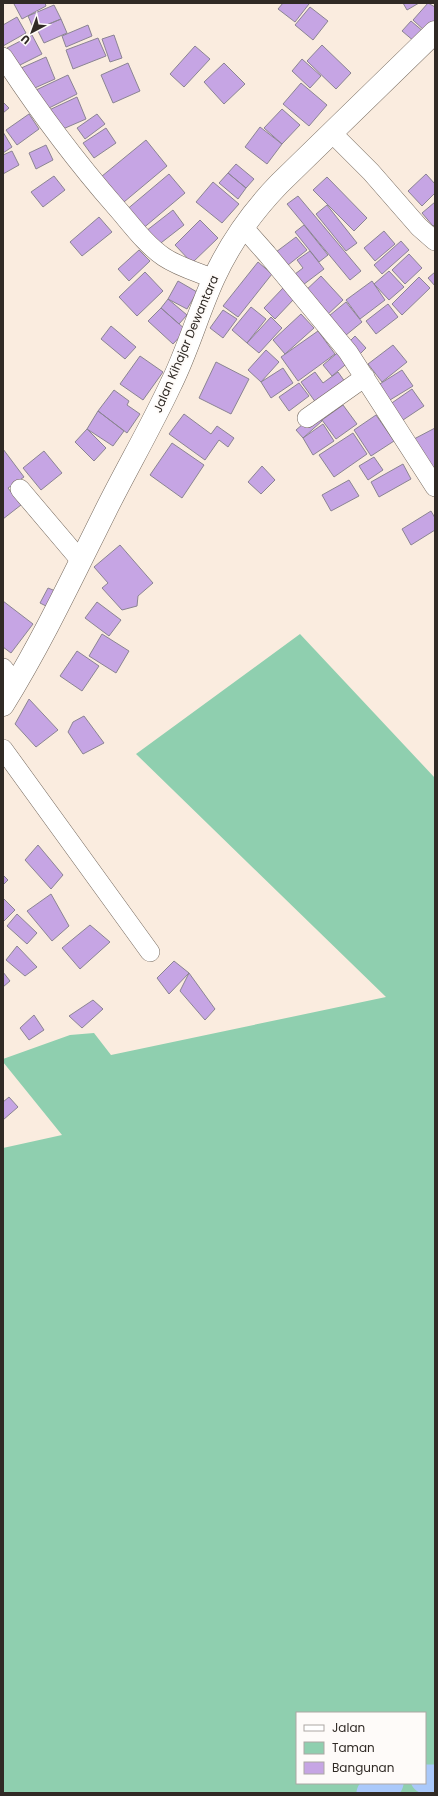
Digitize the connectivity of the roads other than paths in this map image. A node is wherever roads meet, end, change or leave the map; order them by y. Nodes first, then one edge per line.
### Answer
1 (435, 32) edge
2 (3, 56) edge
3 (331, 132) junction
4 (243, 227) junction
5 (435, 241) edge
6 (214, 279) junction
7 (365, 377) junction
8 (307, 418) dead end
9 (435, 487) edge
10 (20, 489) dead end
11 (81, 561) junction
12 (9, 676) edge
13 (3, 705) edge
14 (3, 749) edge
15 (150, 952) dead end

1 - 3 main road, Jalan Kihajar Dewantara
2 - 6 street
3 - 4 main road, Jalan Kihajar Dewantara
3 - 5 street
4 - 6 main road, Jalan Kihajar Dewantara
4 - 7 street
6 - 11 main road, Jalan Kihajar Dewantara
7 - 8 street
7 - 9 street
10 - 11 street
11 - 12 main road, Jalan Kihajar Dewantara
12 - 13 main road, Jalan Kihajar Dewantara
14 - 15 street

